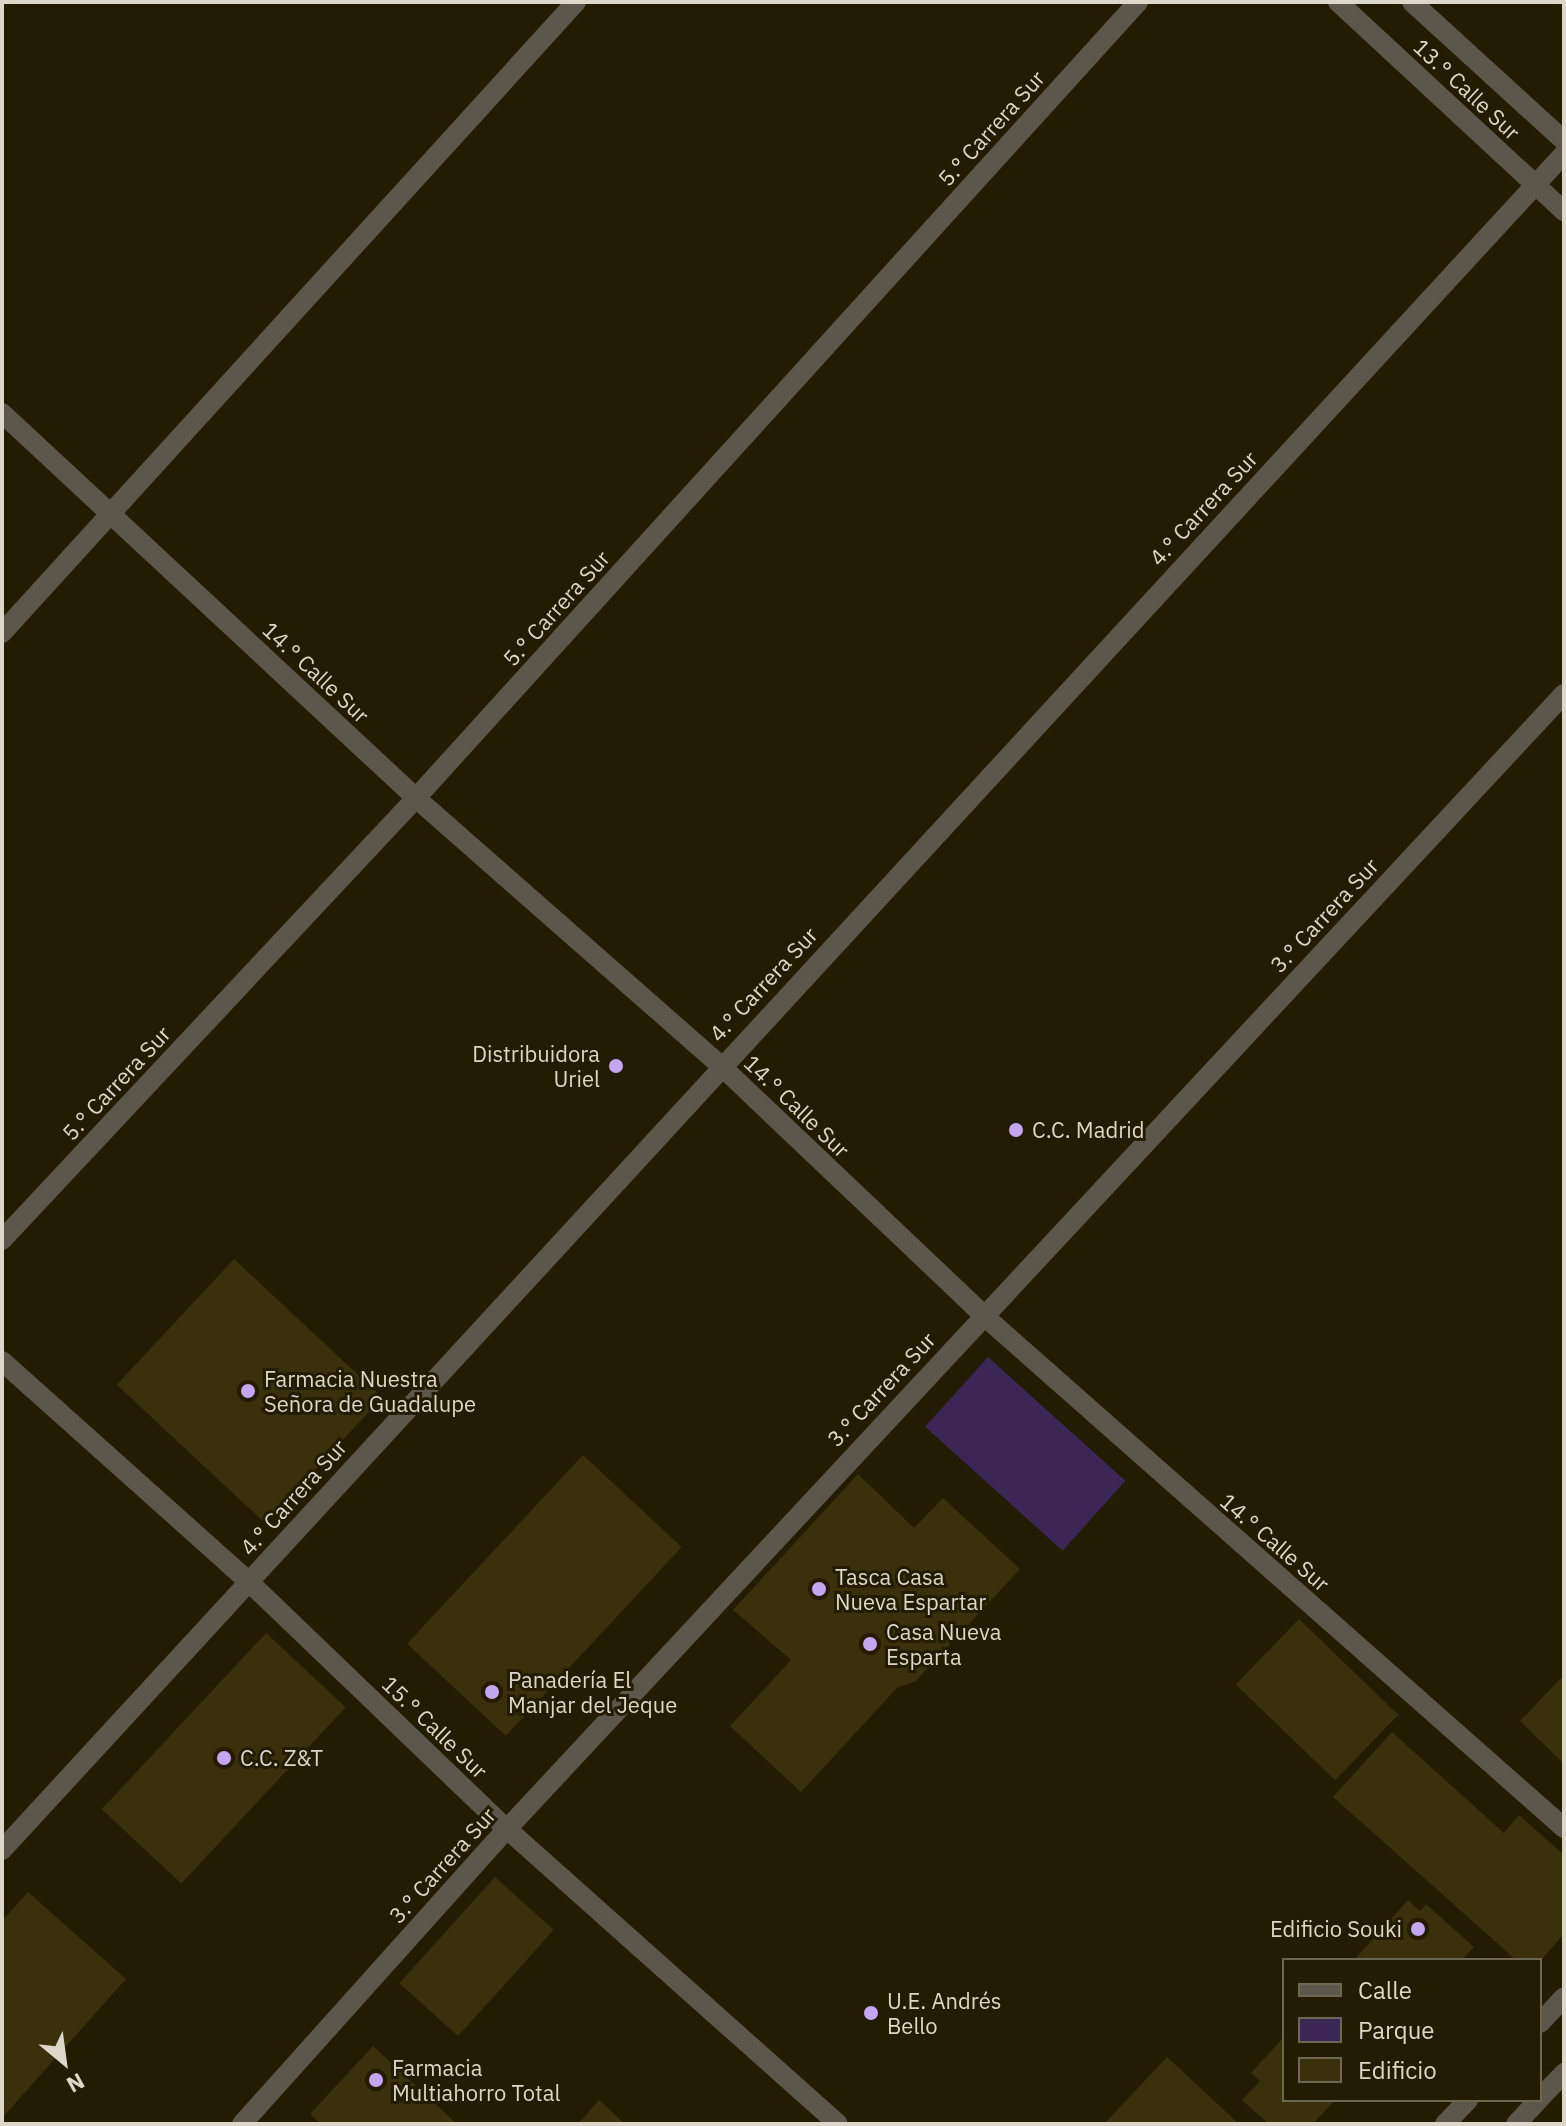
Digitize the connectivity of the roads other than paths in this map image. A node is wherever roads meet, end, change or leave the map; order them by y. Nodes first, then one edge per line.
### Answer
1 (576, 2) edge
2 (1138, 2) edge
3 (1338, 2) edge
4 (1412, 2) edge
5 (1564, 141) edge
6 (1564, 154) edge
7 (1536, 185) junction
8 (1564, 211) edge
9 (2, 413) edge
10 (110, 512) junction
11 (2, 633) edge
12 (1564, 694) edge
13 (416, 798) junction
14 (720, 1065) junction
15 (2, 1240) edge
16 (983, 1315) junction
17 (2, 1361) edge
18 (248, 1581) junction
19 (1564, 1828) edge
20 (507, 1829) junction
21 (2, 1850) edge
22 (1564, 1997) edge
23 (1542, 2021) edge
24 (1564, 2073) edge
25 (1542, 2096) edge
26 (1466, 2102) edge
27 (1536, 2102) edge
28 (242, 2124) edge
29 (838, 2124) edge
30 (1445, 2124) edge
31 (1516, 2124) edge

1 - 10 street
2 - 13 street, 5.° Carrera Sur
3 - 7 street, 13.° Calle Sur
4 - 5 street, 13.° Calle Sur
6 - 7 street, 4.° Carrera Sur
7 - 8 street, 13.° Calle Sur
7 - 14 street, 4.° Carrera Sur
9 - 10 street, 14.° Calle Sur
10 - 11 street
10 - 13 street, 14.° Calle Sur
12 - 16 street, 3.° Carrera Sur
13 - 14 street, 14.° Calle Sur
13 - 15 street, 5.° Carrera Sur
14 - 16 street, 14.° Calle Sur
14 - 18 street, 4.° Carrera Sur
16 - 19 street, 14.° Calle Sur
16 - 20 street, 3.° Carrera Sur
17 - 18 street, 15.° Calle Sur
18 - 20 street, 15.° Calle Sur
18 - 21 street, 4.° Carrera Sur
20 - 28 street, 3.° Carrera Sur
20 - 29 street, 15.° Calle Sur
22 - 23 street
24 - 25 street
26 - 30 street
27 - 31 street

